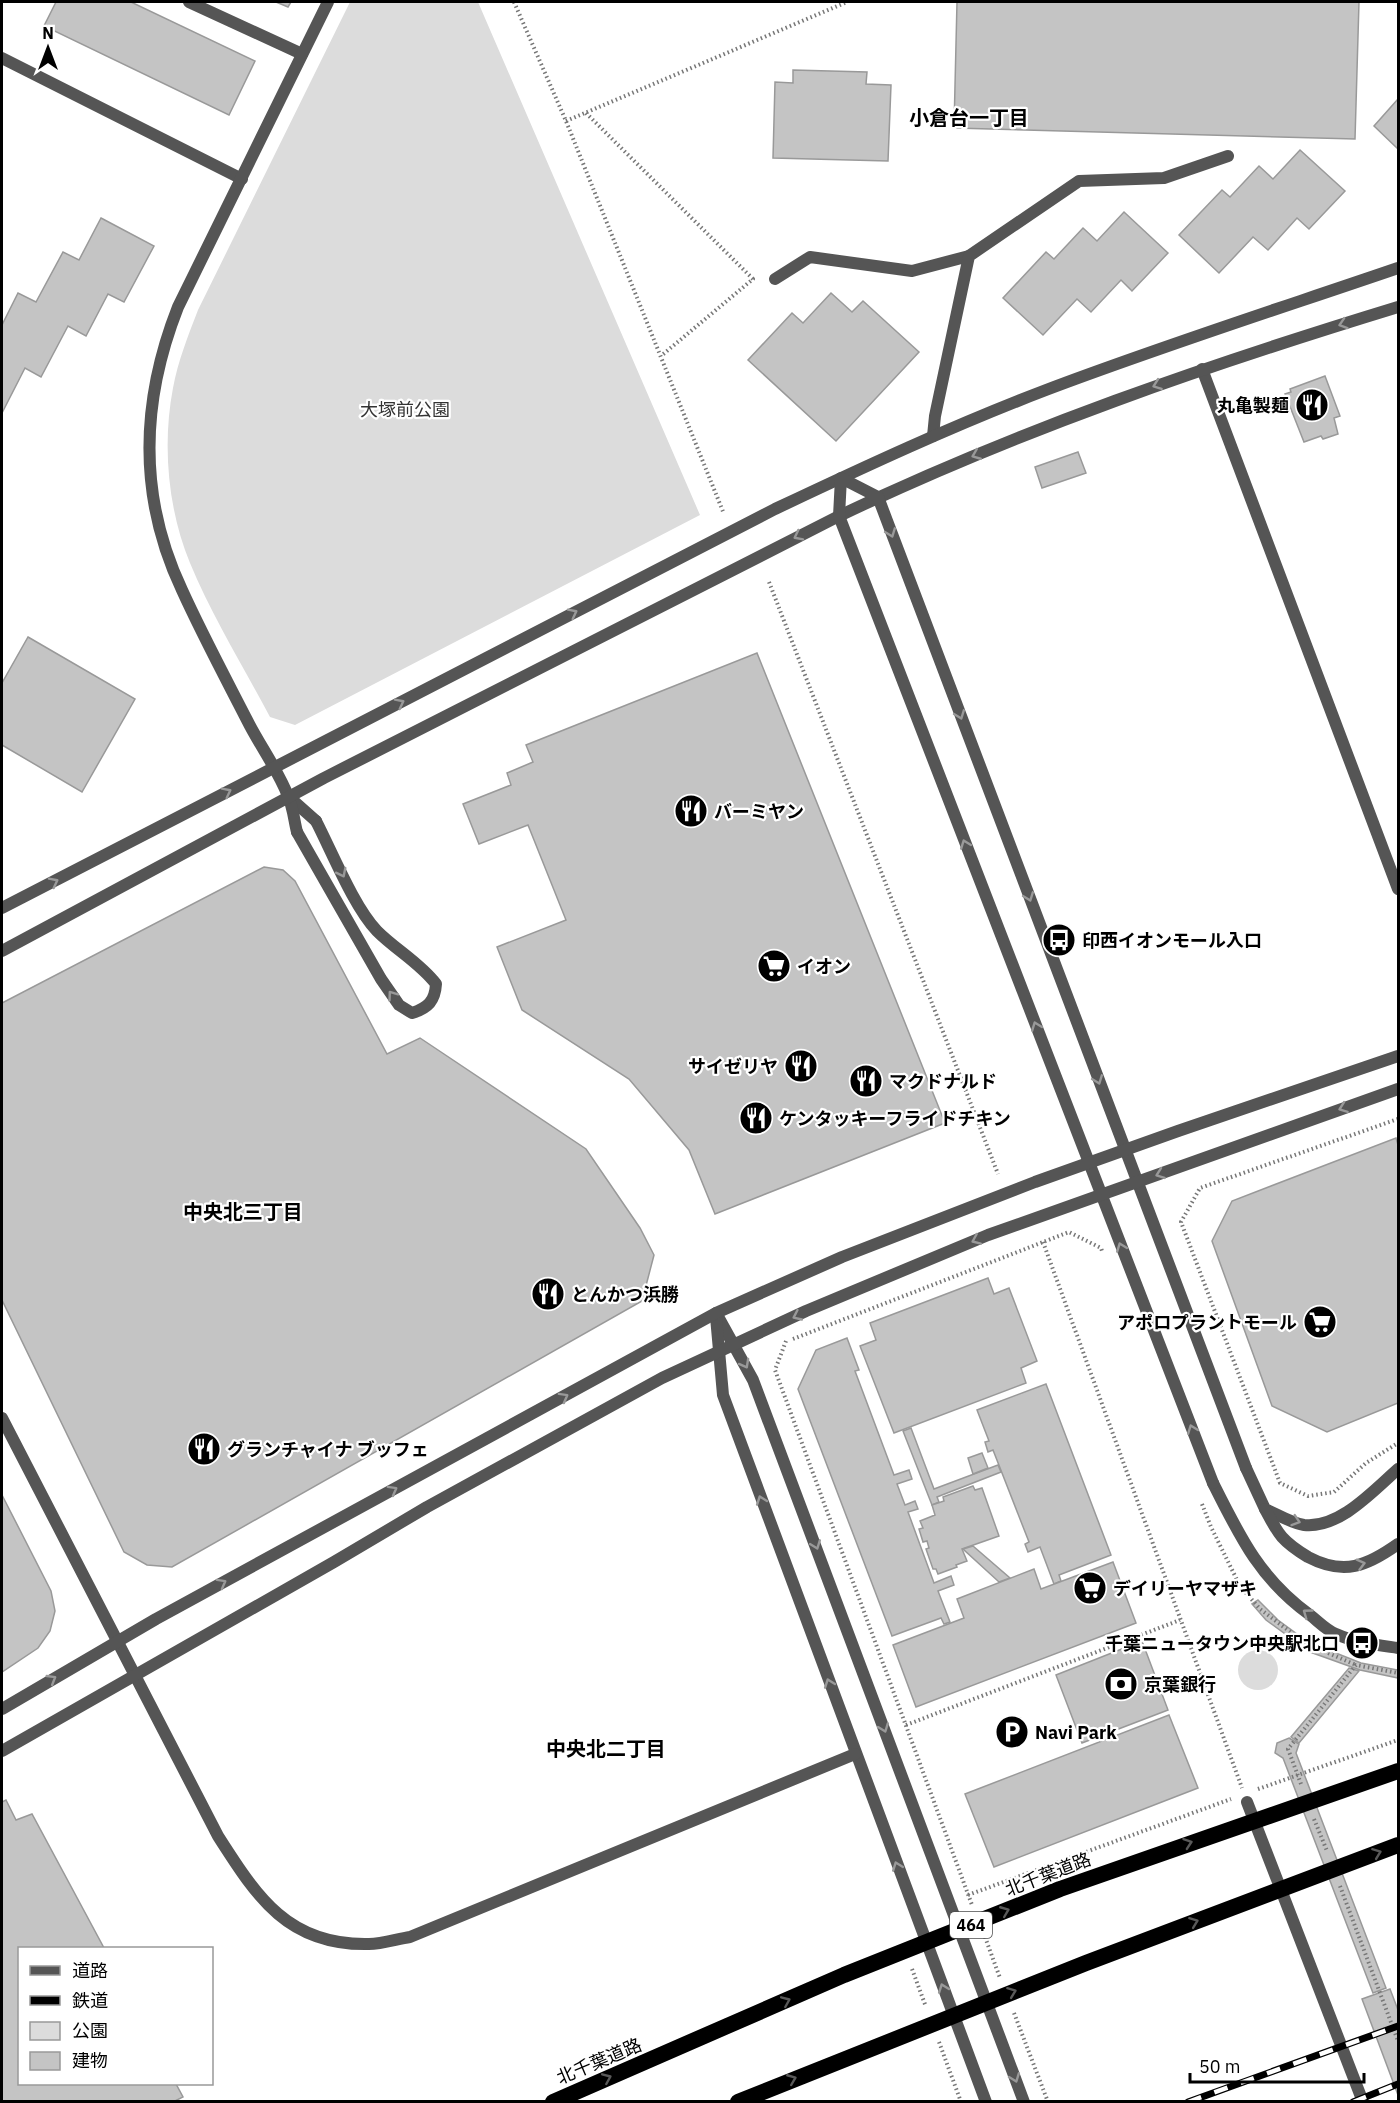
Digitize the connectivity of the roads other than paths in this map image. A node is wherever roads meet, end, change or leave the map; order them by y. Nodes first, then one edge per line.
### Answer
1 (191, 2) edge
2 (328, 2) edge
3 (302, 54) junction
4 (2, 58) edge
5 (1228, 156) dead end
6 (242, 179) junction
7 (969, 256) junction
8 (1398, 268) edge
9 (775, 279) dead end
10 (1398, 307) edge
11 (1202, 369) junction
12 (933, 436) junction
13 (841, 478) junction
14 (878, 497) junction
15 (839, 516) junction
16 (273, 768) junction
17 (289, 797) junction
18 (1398, 889) edge
19 (2, 908) edge
20 (2, 951) edge
21 (1398, 1056) edge
22 (1398, 1089) edge
23 (1125, 1150) junction
24 (1089, 1163) junction
25 (1137, 1182) junction
26 (1101, 1196) junction
27 (716, 1313) junction
28 (734, 1344) junction
29 (719, 1352) junction
30 (2, 1418) edge
31 (1398, 1469) edge
32 (1264, 1509) junction
33 (1398, 1544) edge
34 (118, 1641) junction
35 (1398, 1648) edge
36 (135, 1675) junction
37 (2, 1709) edge
38 (2, 1751) edge
39 (855, 1754) junction
40 (1398, 1771) edge
41 (1246, 1798) road end
42 (1398, 1845) edge
43 (553, 2102) edge
44 (738, 2102) edge
45 (986, 2102) edge
46 (1024, 2102) edge
47 (1363, 2102) edge

1 - 3 street
2 - 3 street
3 - 6 street
4 - 6 street
5 - 7 street
6 - 16 street
7 - 9 street
7 - 12 street
8 - 12 street
10 -> 11 street
11 -> 14 street
11 - 18 street
12 - 13 street
13 - 14 street
13 - 15 street
16 -> 13 street
14 - 15 street
14 -> 23 street
15 -> 17 street
24 -> 15 street
16 - 17 street
19 -> 16 street
17 -> 17 street
17 - 20 street
21 - 23 street
22 -> 25 street
23 - 24 street
23 - 25 street
24 - 26 street
24 - 27 street
25 - 26 street
25 - 32 street
26 -> 28 street
35 -> 26 street
27 - 28 street
27 - 29 street
34 -> 27 street
28 - 29 street
28 -> 46 street
29 - 36 street
39 -> 29 street
30 - 34 street
32 -> 31 street
32 -> 33 street
34 - 36 street
37 -> 34 street
36 - 38 street
36 - 39 street
45 -> 39 street
43 -> 40 highway, 北千葉道路 / 464
41 - 47 street
44 -> 42 highway

